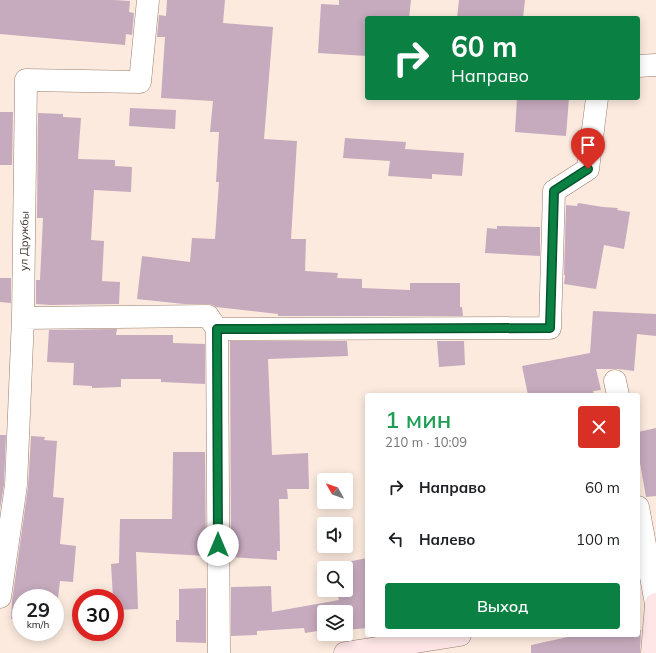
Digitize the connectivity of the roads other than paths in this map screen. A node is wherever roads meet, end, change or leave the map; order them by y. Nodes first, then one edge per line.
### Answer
1 (148, 0) edge
2 (656, 65) edge
3 (640, 66) edge
4 (597, 100) edge
5 (23, 318) junction
6 (217, 329) junction
7 (640, 518) edge
8 (0, 597) edge
9 (656, 604) edge
10 (640, 607) edge
11 (447, 637) edge
12 (219, 653) edge
13 (346, 653) edge
14 (652, 653) edge

1 - 5 street, ул Дружбы
2 - 3 street
4 - 6 street
5 - 6 street
5 - 8 street, ул Дружбы
6 - 12 street
7 - 9 street
9 - 10 street
9 - 14 street
11 - 13 street

